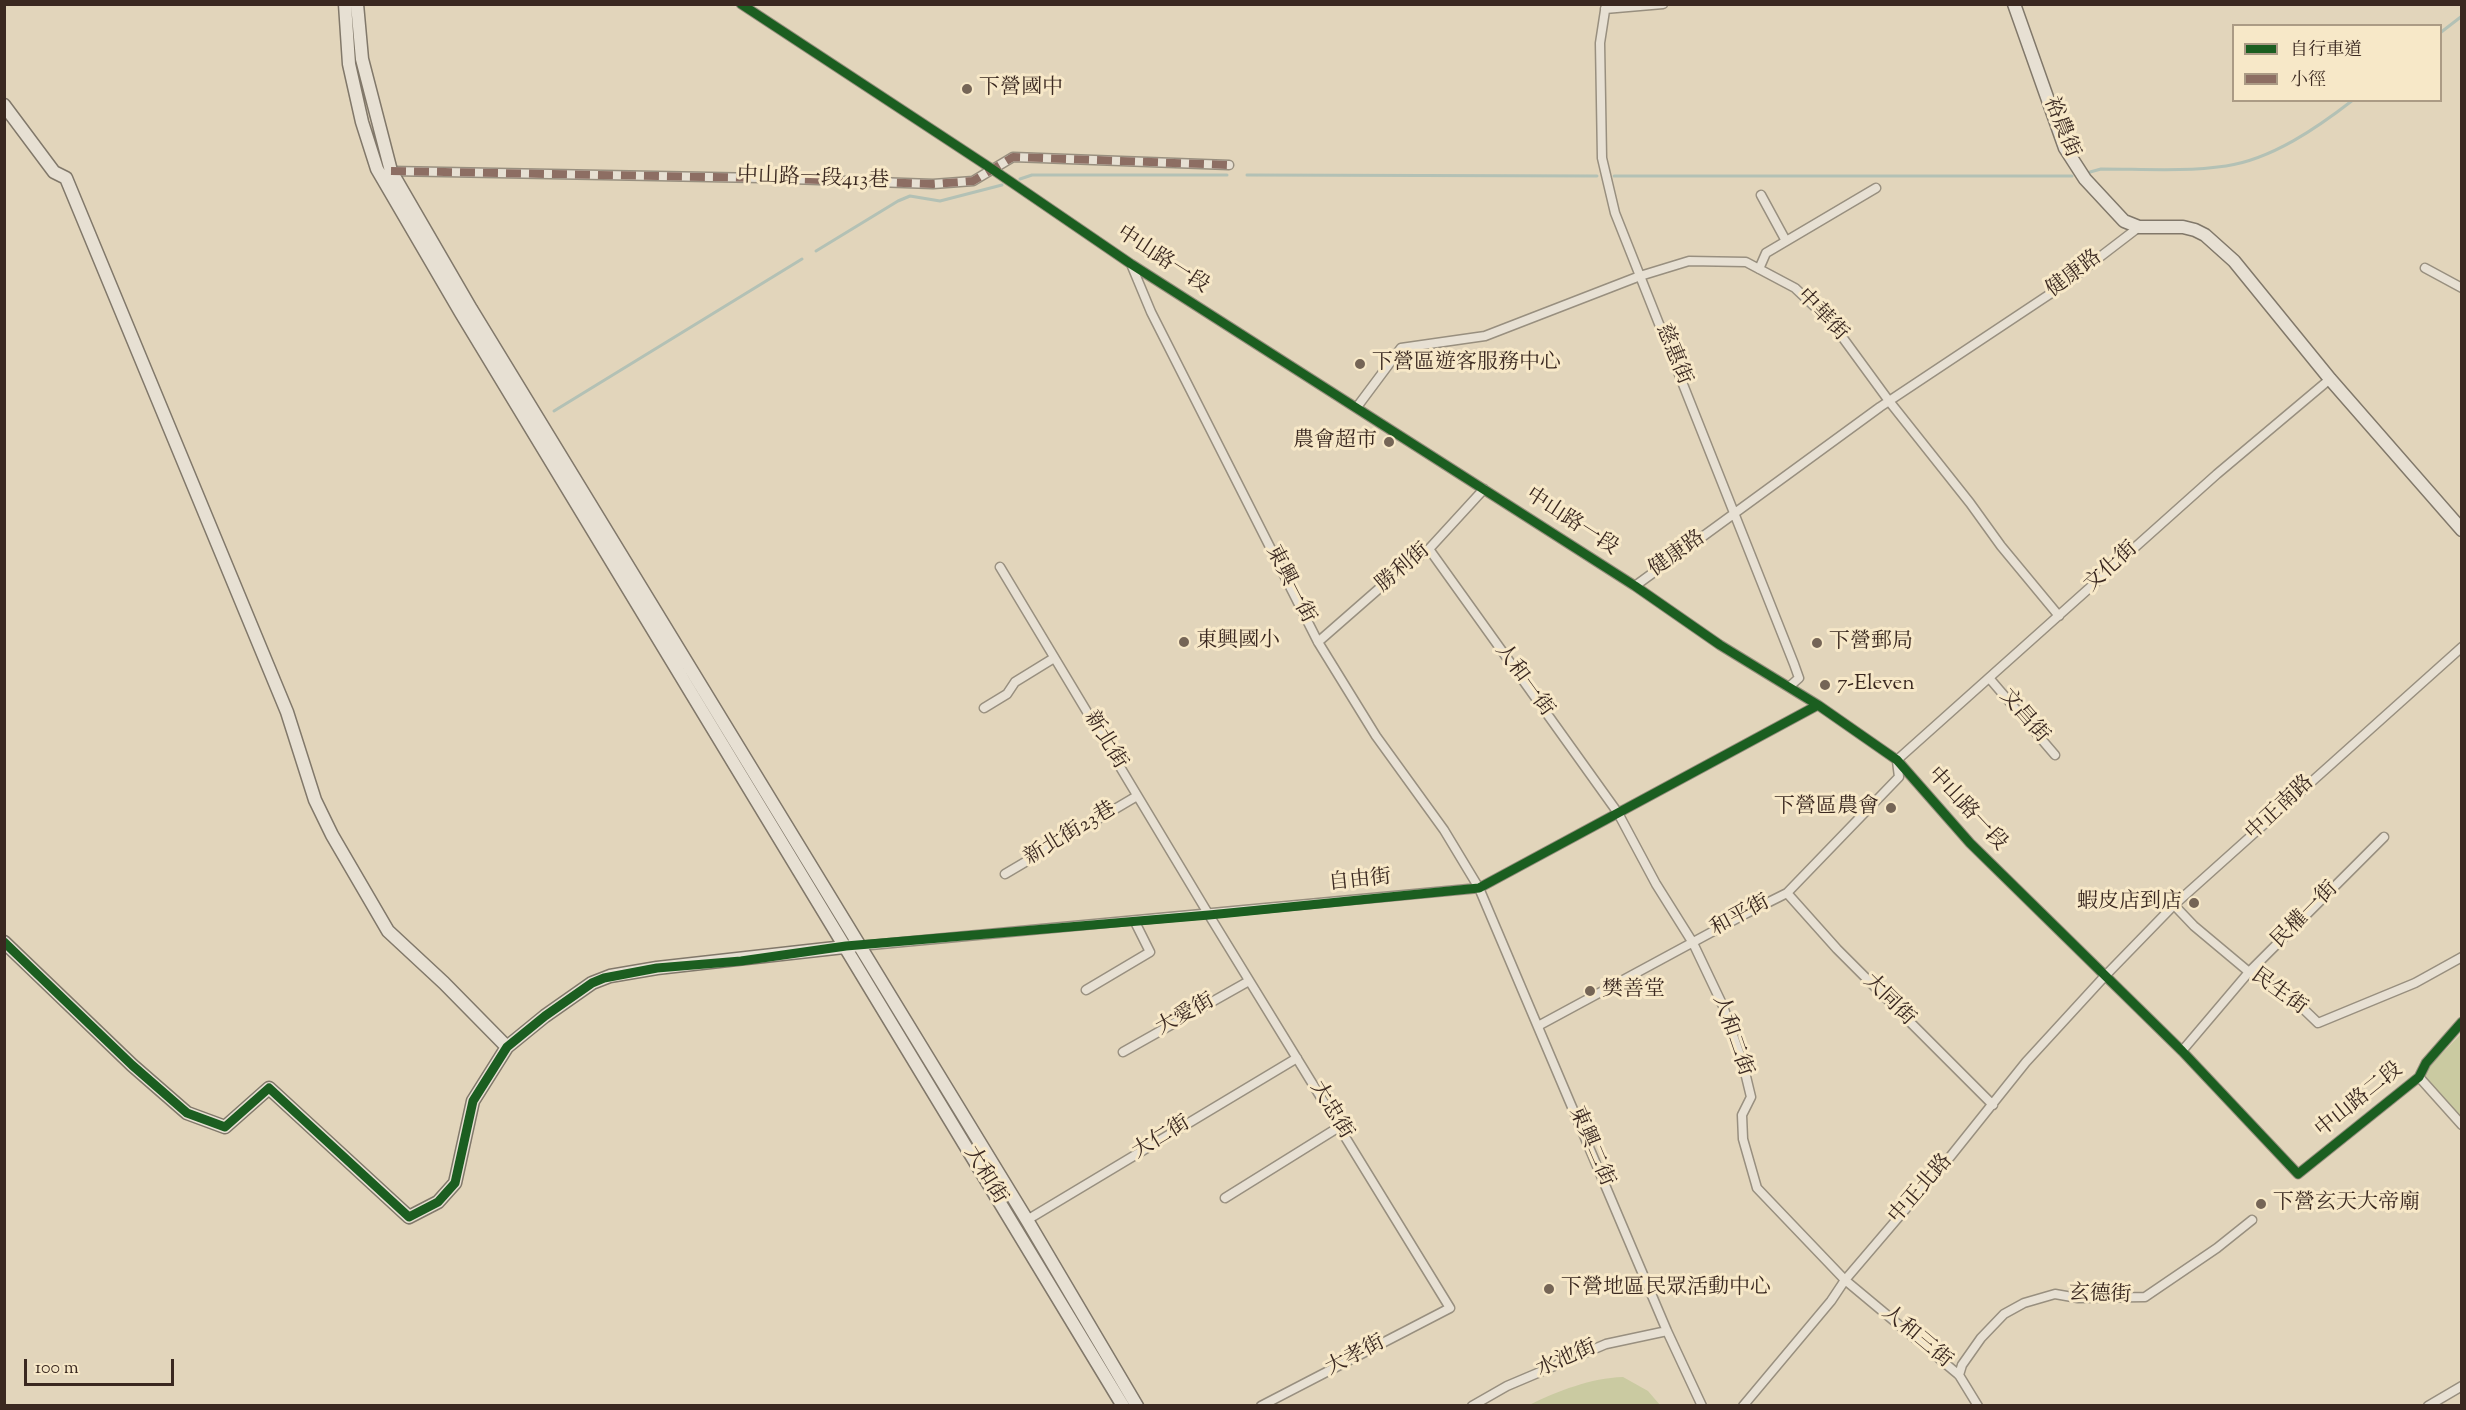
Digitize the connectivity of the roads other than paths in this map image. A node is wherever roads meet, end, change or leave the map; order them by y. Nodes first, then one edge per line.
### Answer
1 (345, 4) edge
2 (357, 4) edge
3 (741, 4) edge
4 (1663, 4) edge
5 (2014, 4) edge
6 (1605, 7) edge
7 (4, 105) edge
8 (1229, 165) dead end
9 (992, 169) junction
10 (391, 171) junction
11 (1876, 188) dead end
12 (1761, 195) dead end
13 (2139, 227) junction
14 (1786, 241) junction
15 (1131, 264) junction
16 (2425, 268) dead end
17 (1759, 269) junction
18 (1640, 276) junction
19 (2462, 288) edge
20 (2330, 379) junction
21 (1889, 401) junction
22 (1357, 407) junction
23 (1484, 489) junction
24 (1735, 515) junction
25 (2462, 530) edge
26 (1429, 549) junction
27 (1000, 567) dead end
28 (1635, 586) junction
29 (2059, 616) junction
30 (1318, 642) junction
31 (2462, 646) edge
32 (1054, 658) junction
33 (1990, 678) junction
34 (1790, 686) junction
35 (1818, 705) junction
36 (984, 708) dead end
37 (2055, 755) dead end
38 (1897, 760) junction
39 (1137, 796) junction
40 (1618, 813) junction
41 (2384, 837) dead end
42 (1005, 874) dead end
43 (1479, 888) junction
44 (1787, 893) junction
45 (2174, 905) junction
46 (1209, 915) junction
47 (1135, 922) junction
48 (4, 942) edge
49 (1693, 944) junction
50 (846, 946) junction
51 (860, 946) junction
52 (2462, 957) edge
53 (2249, 972) junction
54 (2104, 977) junction
55 (1249, 981) junction
56 (1086, 990) dead end
57 (2462, 1022) edge
58 (1538, 1026) junction
59 (507, 1047) junction
60 (2182, 1051) junction
61 (1123, 1052) dead end
62 (1297, 1058) junction
63 (2420, 1077) junction
64 (1993, 1105) junction
65 (2462, 1125) edge
66 (1339, 1127) junction
67 (2298, 1174) joint
68 (1225, 1198) dead end
69 (1027, 1220) junction
70 (2252, 1220) dead end
71 (1845, 1280) junction
72 (1450, 1308) joint
73 (1667, 1331) junction
74 (1959, 1375) junction
75 (2462, 1386) edge
76 (1123, 1406) edge
77 (1137, 1406) edge
78 (1261, 1406) edge
79 (1472, 1406) edge
80 (1702, 1406) edge
81 (1743, 1406) edge
82 (1978, 1406) edge
83 (2428, 1406) edge

1 - 50 main road, 大和街
2 - 10 main road, 大和街
3 - 9 street, 中山路一段
4 - 6 street
5 - 13 main road, 裕農街
6 - 18 street, 慈惠街
7 - 59 main road
8 - 9 street, 中山路一段413巷
9 - 10 street, 中山路一段413巷
9 - 15 street, 中山路一段
10 - 51 main road, 大和街
11 - 14 street
12 - 14 street
13 - 20 main road
13 - 21 street, 健康路
14 - 17 street
15 - 22 street, 中山路一段
15 - 30 street, 東興一街
16 - 19 street
17 - 18 street, 中華街
17 - 21 street, 中華街
18 - 22 street, 中華街
18 - 24 street, 慈惠街
20 - 25 main road
20 - 29 street, 文化街
21 - 24 street, 健康路
21 - 29 street, 中華街
22 - 23 street, 中山路一段
23 - 26 street, 勝利街
23 - 28 street, 中山路一段
24 - 28 street, 健康路
24 - 34 street, 慈惠街
26 - 30 street, 勝利街
26 - 40 street, 人和一街
27 - 32 street, 新北街
28 - 34 street, 中山路一段
29 - 33 street, 文化街
30 - 43 street, 東興一街
31 - 45 street, 中正南路
32 - 36 street
32 - 39 street, 新北街
33 - 37 street, 文昌街
33 - 38 street, 文化街
34 - 35 street, 中山路一段
35 - 38 street, 中山路一段
35 - 40 street, 自由街
38 - 44 street, 和平街
38 - 54 street, 中山路一段
39 - 42 street, 新北街23巷
39 - 46 street, 新北街
40 - 43 street, 自由街
40 - 49 street, 人和二街
41 - 53 street, 民權一街
43 - 46 street, 自由街
43 - 58 street, 東興二街
44 - 49 street, 和平街
44 - 64 street, 大同街
45 - 53 street, 民生街
45 - 54 street, 中正南路
46 - 47 street, 自由街
46 - 55 street, 大忠街
47 - 51 street, 自由街
47 - 56 street
48 - 59 main road
49 - 58 street, 和平街
49 - 71 street, 人和二街
50 - 51 main road
50 - 59 main road
50 - 76 main road, 大和街
51 - 69 main road, 大和街
52 - 53 street, 民生街
53 - 60 street, 民權一街
54 - 60 street, 中山路一段
54 - 64 street, 中正北路
55 - 61 street, 大愛街
55 - 62 street, 大忠街
57 - 63 street, 中山路二段
58 - 73 street, 東興二街
60 - 67 street, 中山路一段
62 - 66 street, 大忠街
62 - 69 street, 大仁街
63 - 65 street
63 - 67 street, 中山路二段
64 - 71 street, 中正北路
66 - 68 street
66 - 72 street, 大忠街
69 - 77 main road, 大和街
70 - 74 street, 玄德街
71 - 74 street, 人和三街
71 - 81 street, 中正北路
72 - 78 street, 大孝街
73 - 79 street, 水池街
73 - 80 street, 東興二街
74 - 82 street, 人和三街
75 - 83 street

